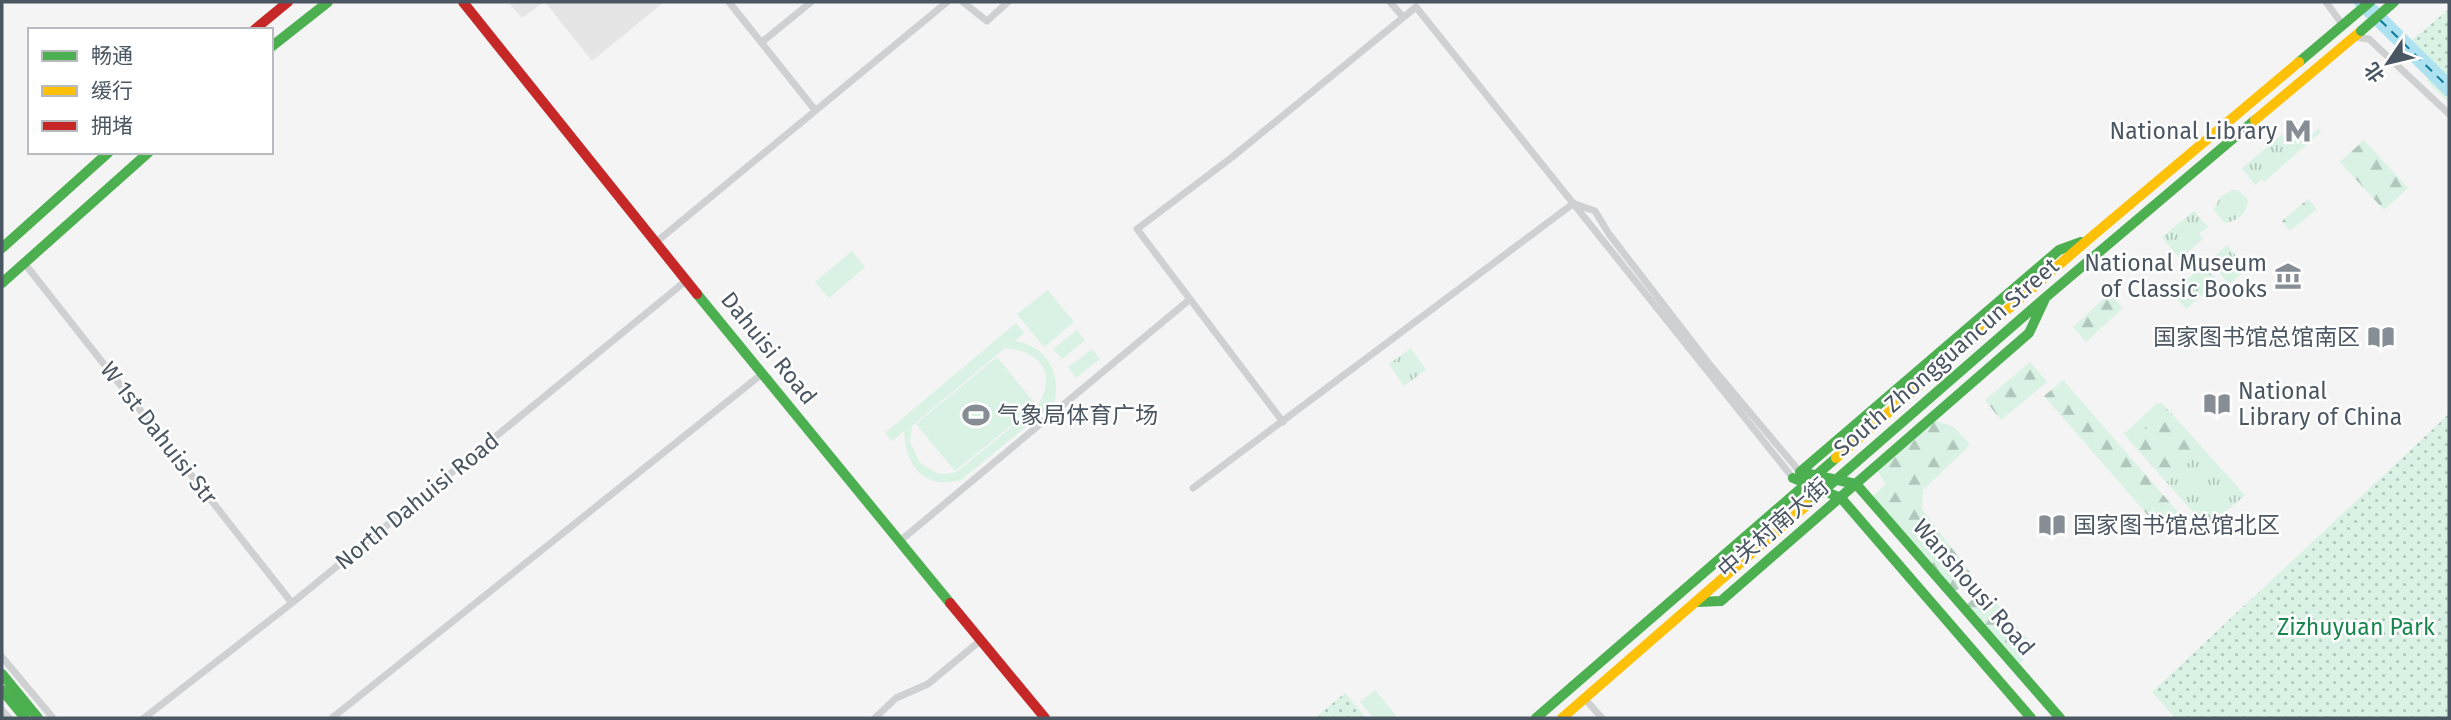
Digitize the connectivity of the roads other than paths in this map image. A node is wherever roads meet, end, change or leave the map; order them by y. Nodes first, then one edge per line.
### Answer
1 (288, 2) edge
2 (328, 2) edge
3 (463, 2) edge
4 (729, 2) edge
5 (811, 2) edge
6 (947, 2) edge
7 (963, 2) edge
8 (1008, 2) edge
9 (1390, 2) edge
10 (2326, 2) edge
11 (2370, 2) edge
12 (2394, 2) edge
13 (1403, 18) junction
14 (2347, 21) junction
15 (256, 28) edge
16 (2358, 34) junction
17 (762, 42) junction
18 (273, 45) edge
19 (816, 110) junction
20 (2449, 114) edge
21 (107, 154) edge
22 (147, 154) edge
23 (1574, 204) junction
24 (2090, 238) junction
25 (655, 243) junction
26 (2, 248) edge
27 (25, 264) junction
28 (687, 280) junction
29 (2, 284) edge
30 (2046, 297) junction
31 (1189, 300) junction
32 (1974, 325) junction
33 (1963, 348) junction
34 (763, 373) junction
35 (1283, 422) junction
36 (1797, 475) junction
37 (1813, 480) junction
38 (1835, 481) junction
39 (1856, 484) junction
40 (1192, 488) dead end
41 (1824, 491) junction
42 (1841, 498) junction
43 (900, 541) junction
44 (1697, 602) junction
45 (292, 603) junction
46 (981, 640) junction
47 (2, 657) edge
48 (2, 674) edge
49 (2, 690) edge
50 (1585, 699) junction
51 (2, 710) edge
52 (9, 718) edge
53 (25, 718) edge
54 (38, 718) edge
55 (53, 718) edge
56 (144, 718) edge
57 (332, 718) edge
58 (875, 718) edge
59 (1045, 718) edge
60 (1536, 718) edge
61 (1562, 718) edge
62 (1602, 718) edge
63 (2031, 718) edge
64 (2060, 718) edge

1 - 15 main road
2 - 18 main road
3 - 25 main road, Dahuisi Road
4 - 17 street
5 - 17 street
6 - 19 street
7 - 8 street
9 - 13 street
10 - 14 street
11 - 14 main road
12 - 16 main road, South Zhongguancun Street, bridge
13 - 23 street
13 - 31 street
14 - 24 main road
16 - 20 street
16 - 30 main road, South Zhongguancun Street
17 - 19 street
19 - 25 street
21 - 26 main road
22 - 27 main road
23 - 35 street
23 - 36 street
24 - 32 main road, 中关村南大街
24 - 33 main road, South Zhongguancun Street
25 - 28 main road, Dahuisi Road
27 - 29 main road
27 - 45 street, W 1st Dahuisi Str
28 - 34 main road, Dahuisi Road
28 - 45 street, North Dahuisi Road
30 - 38 main road, South Zhongguancun Street
30 - 39 main road, 中关村南大街
31 - 35 street
31 - 43 street
32 - 33 main road
32 - 36 main road, 中关村南大街
33 - 37 main road, South Zhongguancun Street
34 - 43 main road, Dahuisi Road
34 - 57 street
35 - 40 street
36 - 37 main road
37 - 38 main road
37 - 41 main road
37 - 60 main road, South Zhongguancun Street
38 - 39 main road
38 - 41 main road, South Zhongguancun Street
39 - 42 main road, 中关村南大街
39 - 64 main road, Wanshousi Road
41 - 42 main road
41 - 44 main road, South Zhongguancun Street
42 - 44 main road, 中关村南大街
42 - 63 main road
43 - 46 main road, Dahuisi Road
44 - 50 main road, South Zhongguancun Street
45 - 56 street, North Dahuisi Road
46 - 58 street
46 - 59 main road, Dahuisi Road
47 - 55 street
48 - 54 main road
49 - 53 main road
50 - 61 main road, South Zhongguancun Street
50 - 62 street
51 - 52 street

